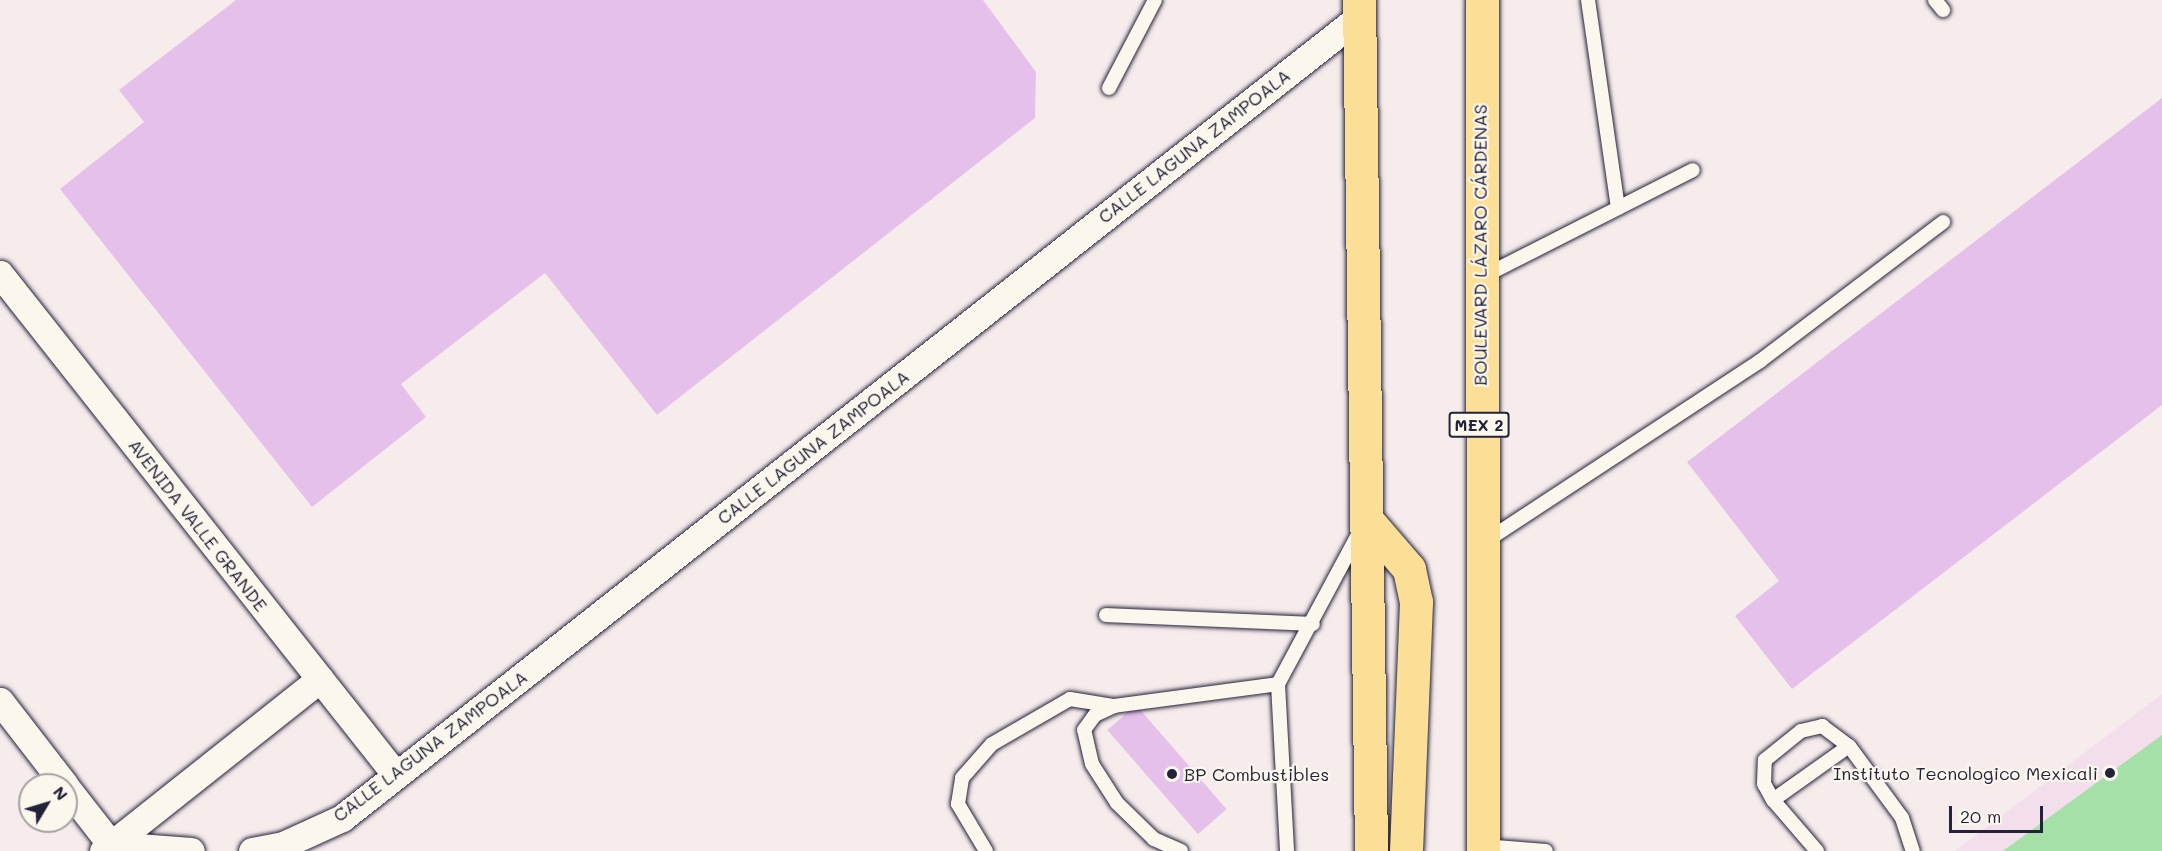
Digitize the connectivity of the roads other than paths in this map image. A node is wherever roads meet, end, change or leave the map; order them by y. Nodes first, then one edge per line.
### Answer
1 (1155, 0) edge
2 (1588, 0) edge
3 (1486, 5) edge
4 (1359, 8) edge
5 (1109, 88) dead end
6 (1693, 170) dead end
7 (1618, 208) junction
8 (1943, 222) dead end
9 (0, 274) edge
10 (1480, 278) junction
11 (1366, 519) junction
12 (1479, 545) junction
13 (1106, 615) dead end
14 (1312, 624) junction
15 (320, 679) junction
16 (1278, 684) junction
17 (0, 701) edge
18 (1114, 706) junction
19 (1849, 746) junction
20 (55, 773) edge
21 (396, 775) junction
22 (1773, 800) junction
23 (78, 804) edge
24 (110, 849) edge
25 (1483, 849) edge
26 (191, 851) edge
27 (252, 851) edge
28 (986, 851) edge
29 (1180, 851) edge
30 (1287, 851) edge
31 (1371, 851) edge
32 (1406, 851) edge
33 (1546, 851) edge
34 (1817, 851) edge
35 (1913, 851) edge

1 - 5 lane
2 - 7 lane
3 - 10 main road, BOULEVARD LÁZARO CÁRDENAS / MEX 2
4 - 11 main road
4 - 21 street, CALLE LAGUNA ZAMPOALA
6 - 7 lane
7 - 10 lane
8 - 12 lane
9 - 15 street, AVENIDA VALLE GRANDE
10 - 12 main road, BOULEVARD LÁZARO CÁRDENAS / MEX 2
11 - 14 lane
11 - 31 main road
11 - 32 main road
12 - 25 main road, BOULEVARD LÁZARO CÁRDENAS / MEX 2
13 - 14 lane
14 - 16 lane
15 - 21 street, AVENIDA VALLE GRANDE
15 - 24 street
16 - 18 lane
16 - 30 lane
17 - 20 street
18 - 28 lane
18 - 29 lane
19 - 22 lane
19 - 22 lane
19 - 35 lane
21 - 27 street, CALLE LAGUNA ZAMPOALA
22 - 34 lane
23 - 24 street
24 - 26 street
25 - 33 lane

